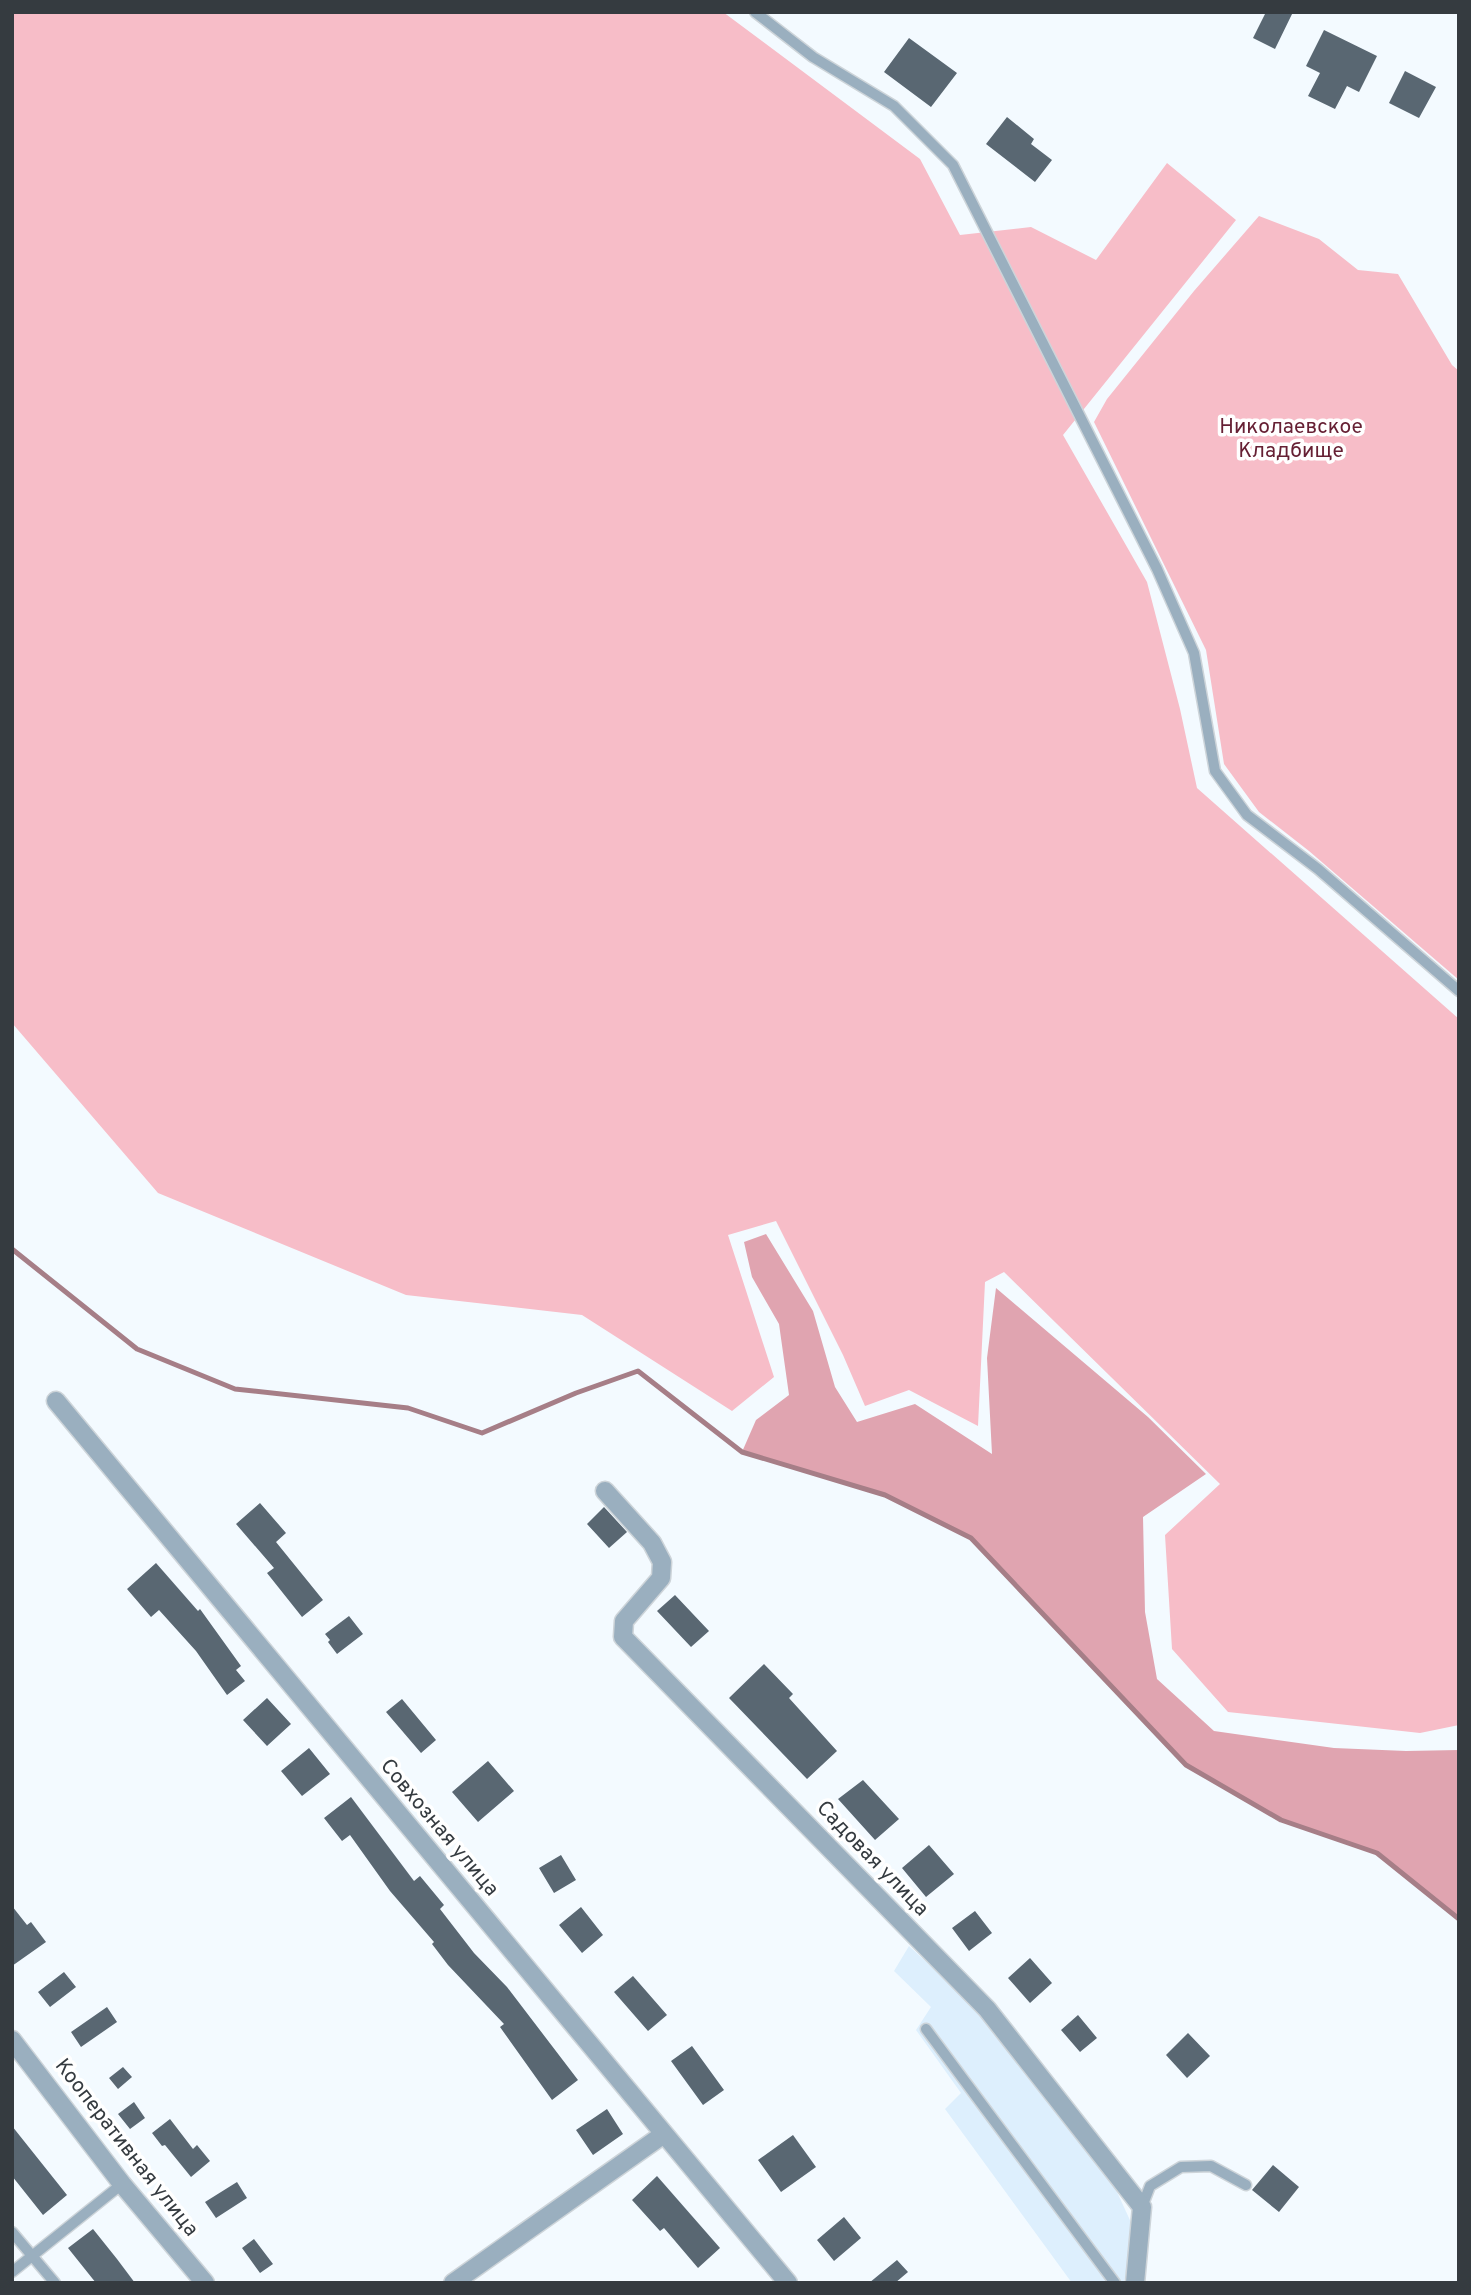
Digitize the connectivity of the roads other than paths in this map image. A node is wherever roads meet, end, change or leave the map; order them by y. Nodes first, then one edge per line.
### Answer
1 (755, 12) edge
2 (1459, 991) edge
3 (56, 1401) dead end
4 (605, 1491) dead end
5 (926, 2029) dead end
6 (12, 2040) edge
7 (664, 2134) junction
8 (122, 2184) junction
9 (1246, 2185) dead end
10 (1142, 2207) junction
11 (12, 2232) edge
12 (33, 2256) junction
13 (12, 2272) edge
14 (55, 2283) edge
15 (205, 2283) edge
16 (453, 2283) edge
17 (788, 2283) edge
18 (1115, 2283) edge
19 (1135, 2283) edge

1 - 2 lane
3 - 7 street, Совхозная улица
4 - 10 street, Садовая улица
5 - 18 lane
6 - 8 street, Кооперативная улица
7 - 16 street
7 - 17 street, Совхозная улица
8 - 12 lane
8 - 15 street, Кооперативная улица
9 - 10 lane
10 - 19 street
11 - 12 lane
12 - 13 lane
12 - 14 lane

